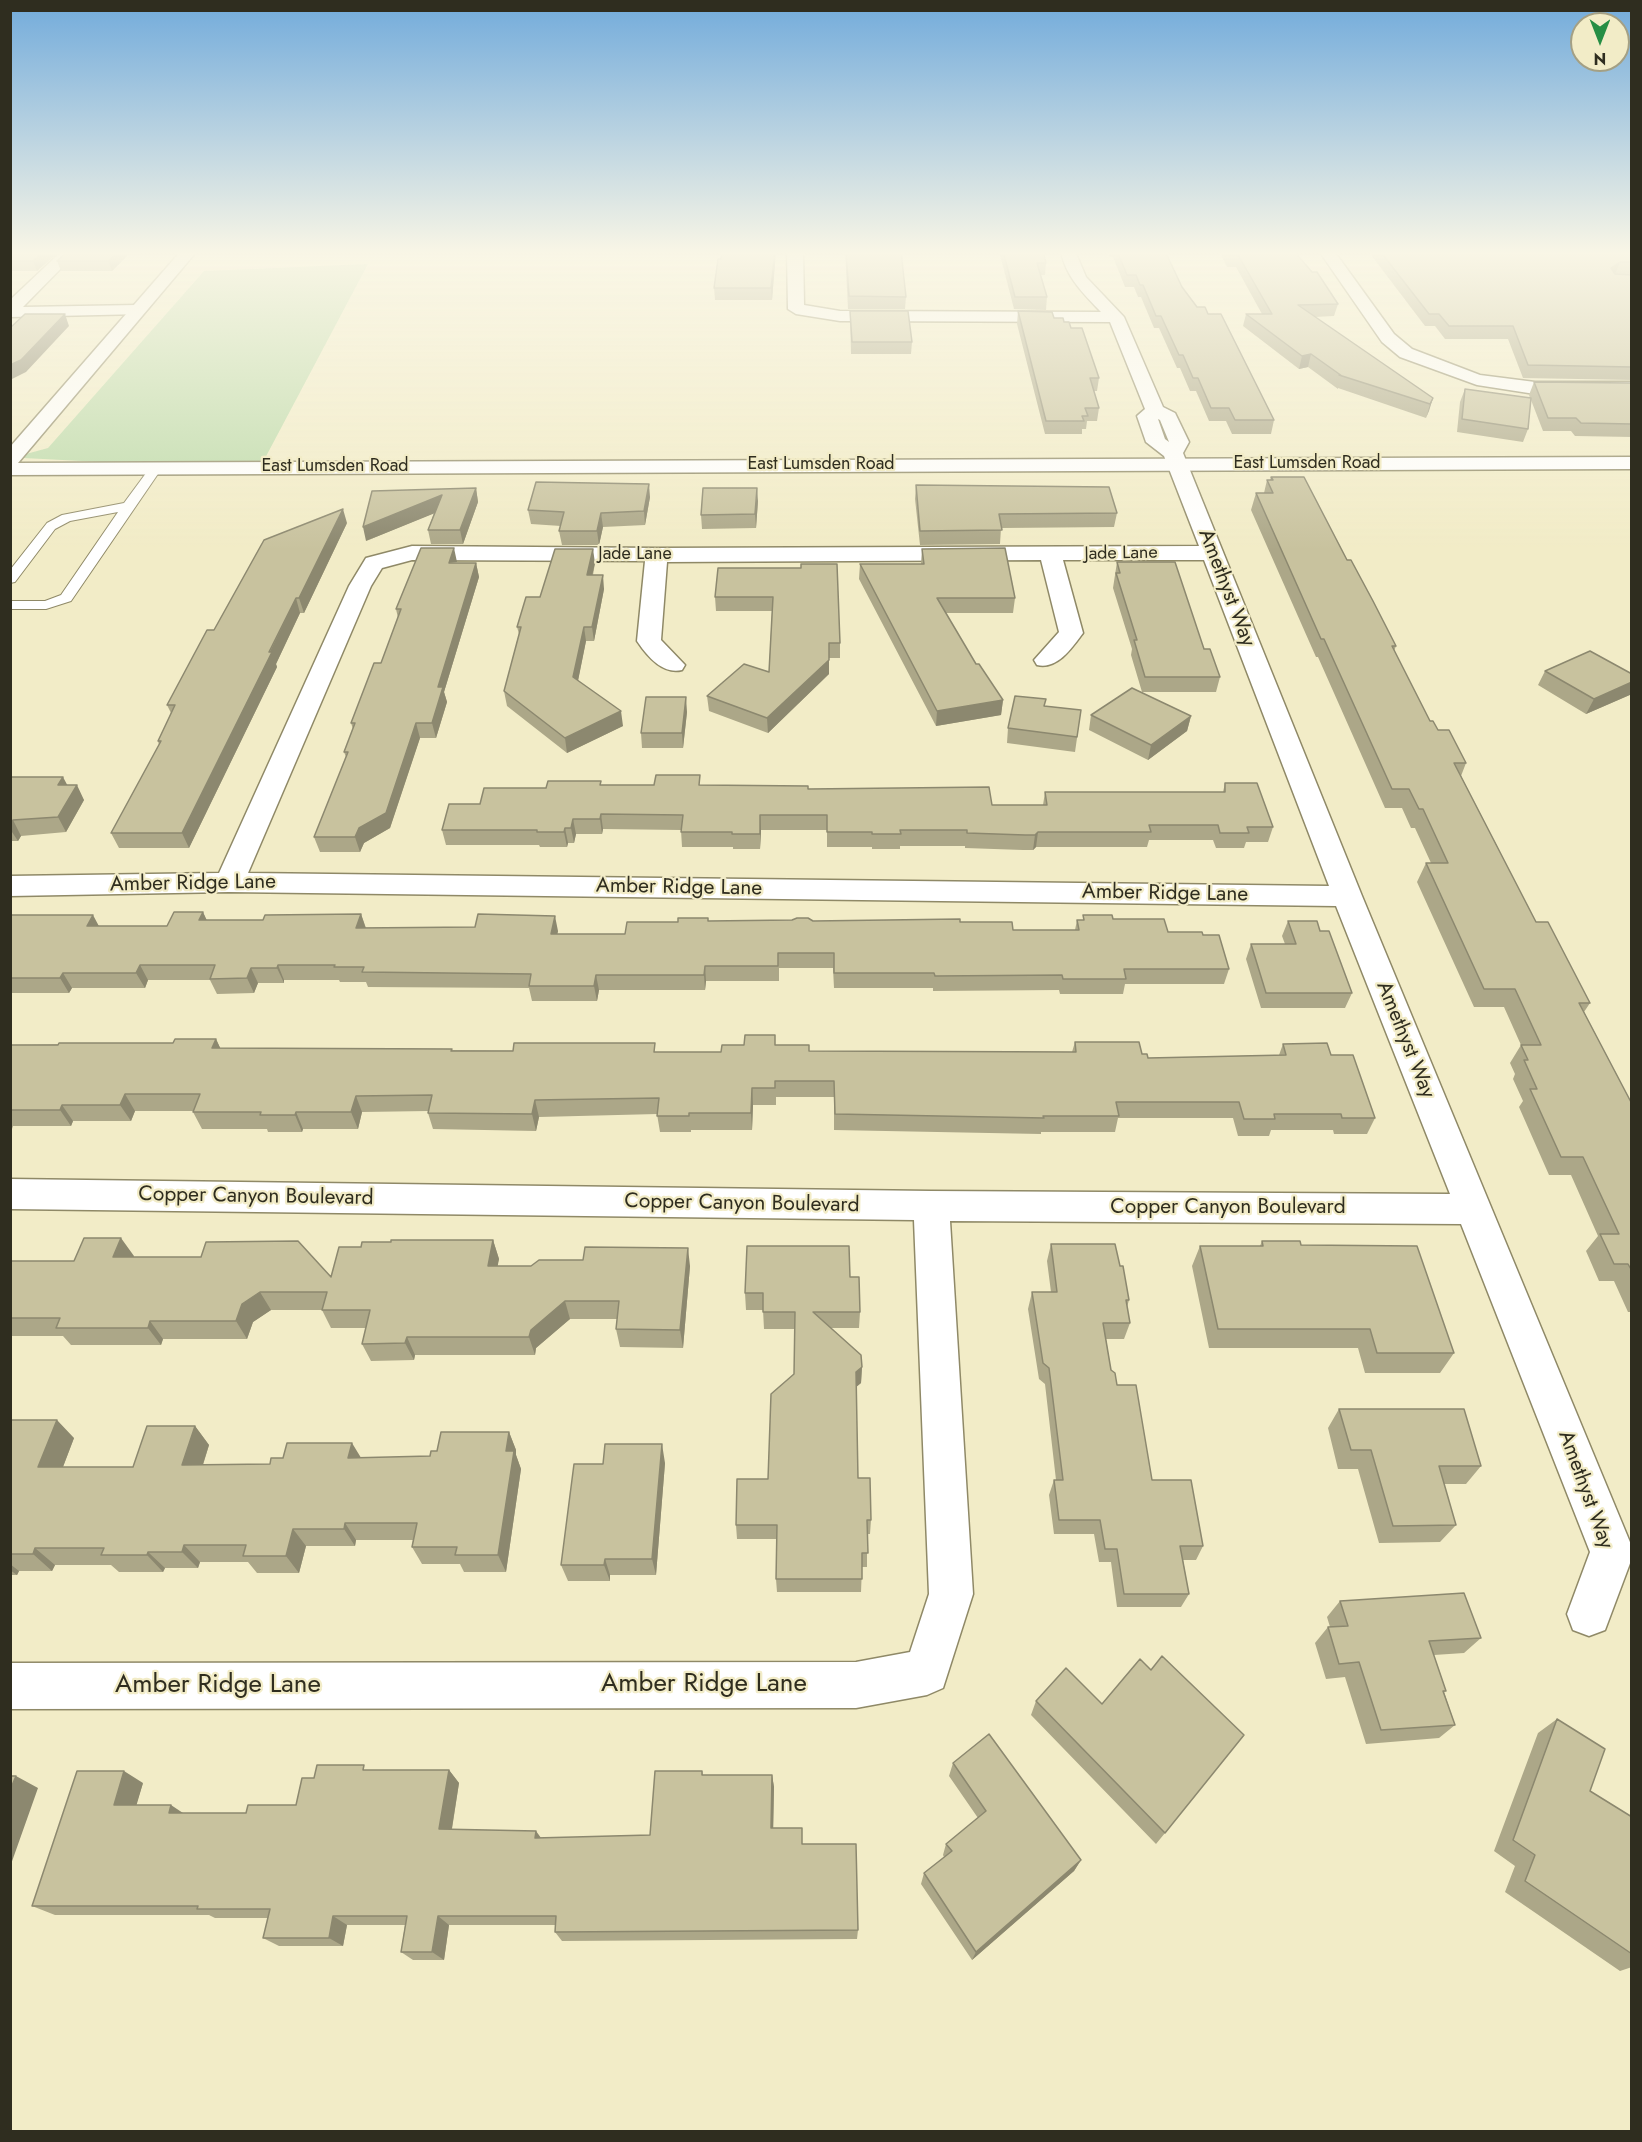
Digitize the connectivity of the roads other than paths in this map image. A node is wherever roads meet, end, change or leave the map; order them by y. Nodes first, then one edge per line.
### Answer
1 (102, 351) edge
2 (1130, 351) edge
3 (1405, 351) edge
4 (1632, 388) edge
5 (1175, 459) junction
6 (10, 460) edge
7 (1632, 463) edge
8 (156, 468) junction
9 (10, 469) edge
10 (128, 506) junction
11 (1212, 553) junction
12 (657, 555) junction
13 (1051, 555) junction
14 (10, 579) edge
15 (10, 605) edge
16 (1046, 660) dead end
17 (673, 665) dead end
18 (229, 882) junction
19 (10, 886) edge
20 (1347, 896) junction
21 (10, 1194) edge
22 (930, 1206) junction
23 (1473, 1209) junction
24 (1589, 1614) dead end
25 (10, 1686) edge

1 - 6 street
2 - 5 street, Amethyst Way
3 - 4 street
5 - 7 street, East Lumsden Road
5 - 8 street, East Lumsden Road
5 - 11 street, Amethyst Way
8 - 9 street, East Lumsden Road
8 - 10 lane
10 - 14 lane
10 - 15 lane
11 - 13 street, Jade Lane
11 - 20 street, Amethyst Way
12 - 13 street, Jade Lane
12 - 17 street
12 - 18 street, Jade Lane
13 - 16 street
18 - 19 street, Amber Ridge Lane
18 - 20 street, Amber Ridge Lane
20 - 23 street, Amethyst Way
21 - 22 street, Copper Canyon Boulevard
22 - 23 street, Copper Canyon Boulevard
22 - 25 street, Amber Ridge Lane
23 - 24 street, Amethyst Way

